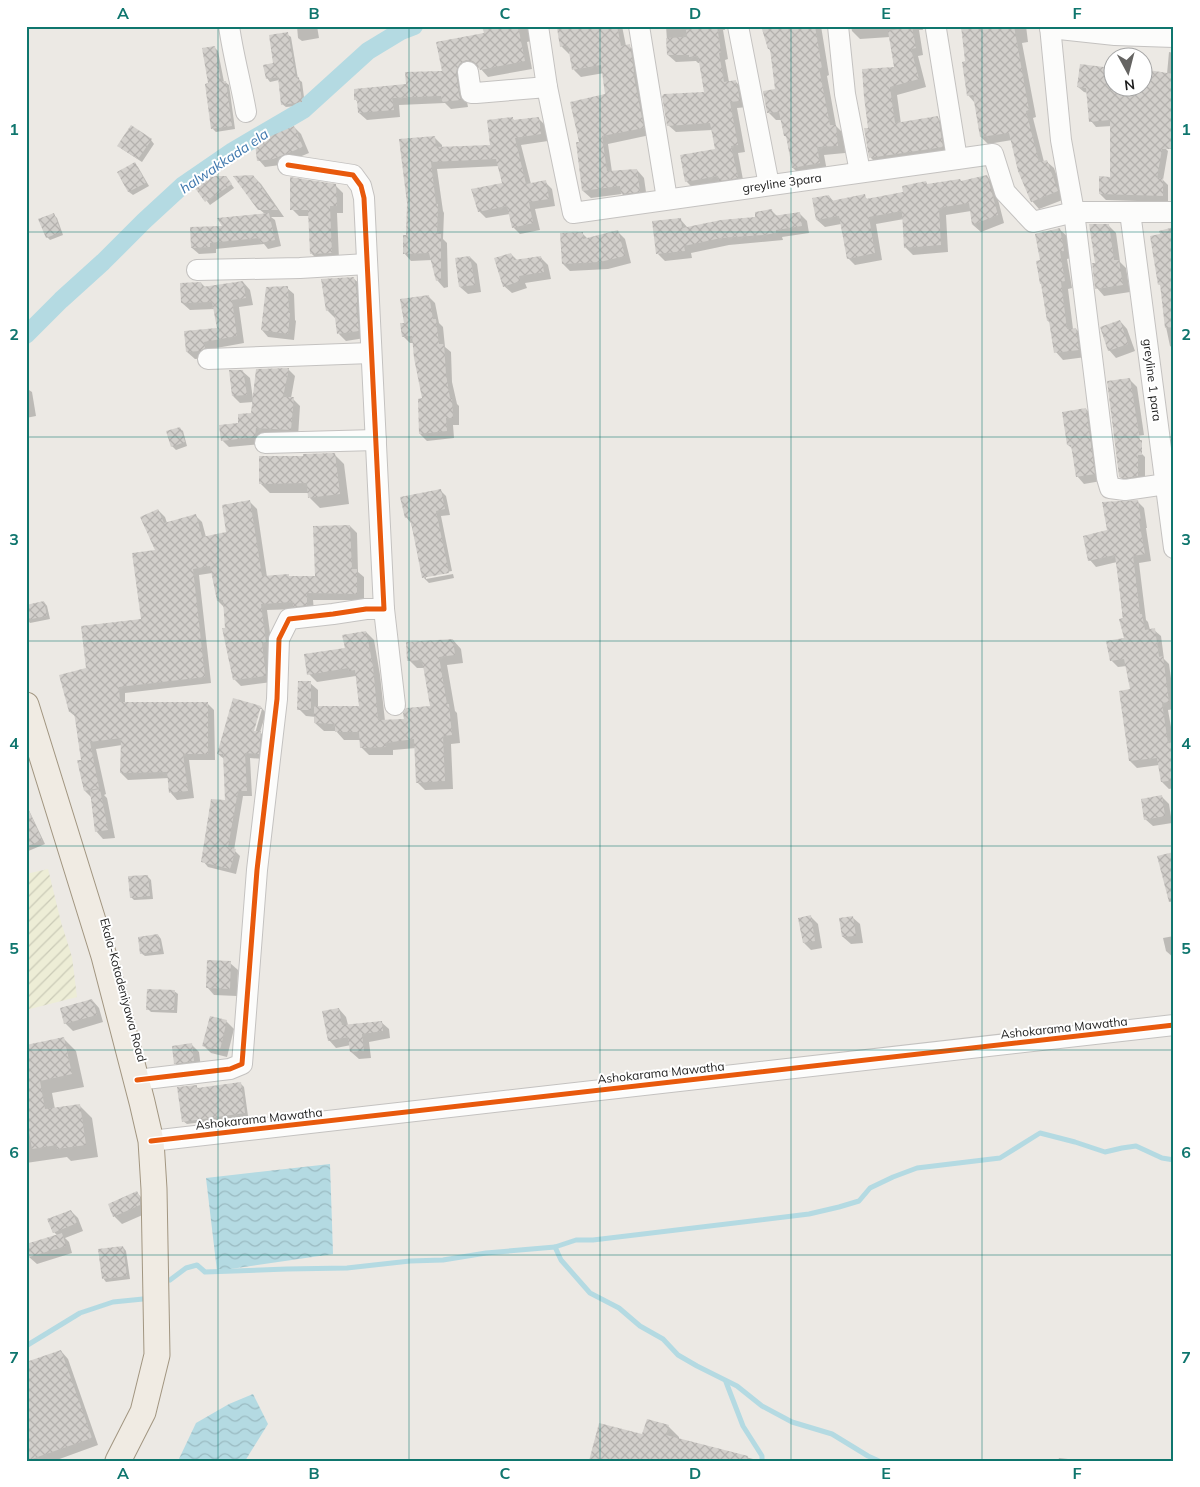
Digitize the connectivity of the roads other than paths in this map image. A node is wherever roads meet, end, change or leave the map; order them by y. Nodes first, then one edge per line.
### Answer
1 (538, 26) edge
2 (639, 26) edge
3 (738, 26) edge
4 (838, 26) edge
5 (233, 27) edge
6 (1050, 27) edge
7 (936, 29) dead end
8 (1174, 37) edge
9 (468, 72) dead end
10 (547, 87) junction
11 (246, 112) dead end
12 (957, 159) junction
13 (288, 165) dead end
14 (860, 172) junction
15 (769, 185) junction
16 (667, 200) junction
17 (1074, 212) junction
18 (1130, 212) junction
19 (1174, 212) edge
20 (367, 264) junction
21 (197, 270) dead end
22 (371, 353) junction
23 (208, 359) dead end
24 (376, 440) junction
25 (265, 443) dead end
26 (1166, 484) junction
27 (1174, 548) edge
28 (384, 609) junction
29 (26, 705) edge
30 (395, 705) dead end
31 (1174, 1025) edge
32 (137, 1080) junction
33 (151, 1141) junction
34 (118, 1461) edge

1 - 10 street
2 - 16 street
3 - 15 street
4 - 14 street
5 - 11 street
6 - 8 street
6 - 17 street
7 - 12 street
9 - 10 street
10 - 16 street, greyline 3para
12 - 14 street, greyline 3para
12 - 17 street, greyline 3para
13 - 20 street
14 - 15 street, greyline 3para
15 - 16 street, greyline 3para
17 - 18 street, greyline 3para
17 - 26 street
18 - 19 street, greyline 3para
18 - 26 street, greyline 1 para
20 - 21 street
20 - 22 street
22 - 23 street
22 - 24 street
24 - 25 street
24 - 28 street
26 - 27 street, greyline 1 para
28 - 30 street
28 - 32 street
29 - 32 main road, Ekala-Kotadeniyawa Road
31 - 33 street, Ashokarama Mawatha
32 - 33 main road, Ekala-Kotadeniyawa Road
33 - 34 main road, Ekala-Kotadeniyawa Road

